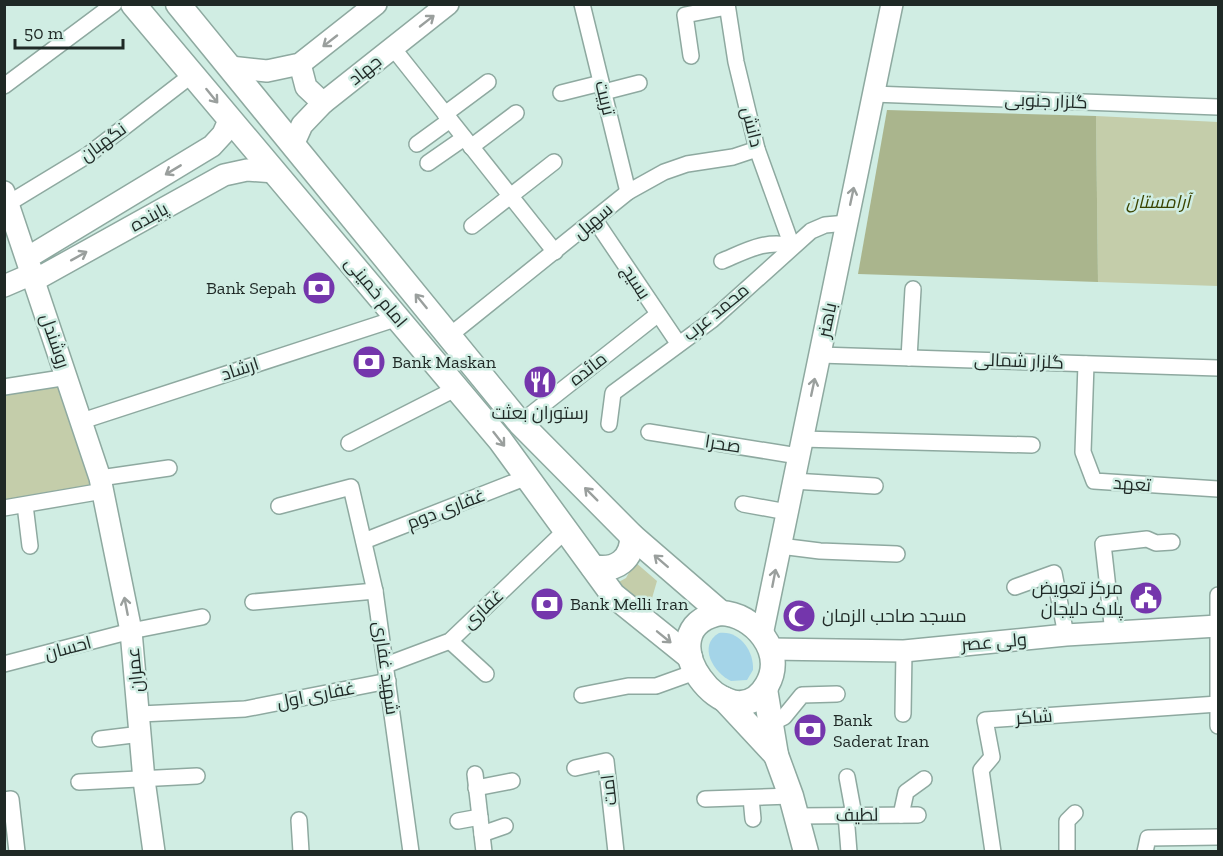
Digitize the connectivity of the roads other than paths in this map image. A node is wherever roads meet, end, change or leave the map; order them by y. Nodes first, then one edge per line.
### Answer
1 (114, 4) edge
2 (133, 4) edge
3 (178, 4) edge
4 (376, 4) edge
5 (448, 4) edge
6 (582, 4) edge
7 (892, 4) edge
8 (727, 6) edge
9 (393, 48) junction
10 (691, 56) dead end
11 (300, 64) junction
12 (230, 67) junction
13 (193, 74) junction
14 (488, 82) dead end
15 (639, 83) dead end
16 (4, 86) edge
17 (603, 88) junction
18 (561, 93) dead end
19 (873, 94) junction
20 (323, 103) junction
21 (1218, 107) edge
22 (516, 113) dead end
23 (447, 117) junction
24 (230, 118) junction
25 (468, 143) junction
26 (417, 144) dead end
27 (293, 145) junction
28 (757, 149) junction
29 (554, 162) dead end
30 (428, 164) dead end
31 (275, 172) junction
32 (628, 192) junction
33 (510, 195) junction
34 (7, 197) edge
35 (595, 220) junction
36 (847, 224) junction
37 (472, 226) dead end
38 (792, 246) junction
39 (555, 252) junction
40 (722, 261) dead end
41 (31, 271) junction
42 (4, 286) edge
43 (914, 289) dead end
44 (657, 315) junction
45 (398, 318) junction
46 (449, 336) junction
47 (678, 343) junction
48 (819, 355) junction
49 (909, 358) junction
50 (1086, 364) junction
51 (1218, 368) edge
52 (68, 377) junction
53 (4, 387) edge
54 (457, 388) junction
55 (82, 421) junction
56 (520, 423) junction
57 (609, 424) dead end
58 (649, 432) dead end
59 (349, 443) dead end
60 (1032, 445) dead end
61 (800, 448) junction
62 (169, 468) dead end
63 (527, 477) junction
64 (793, 481) junction
65 (102, 485) junction
66 (875, 486) dead end
67 (1218, 489) edge
68 (742, 504) dead end
69 (25, 505) junction
70 (279, 506) dead end
71 (4, 508) edge
72 (787, 512) junction
73 (566, 530) junction
74 (633, 536) junction
75 (364, 541) junction
76 (1172, 542) dead end
77 (30, 546) dead end
78 (780, 546) junction
79 (897, 554) dead end
80 (593, 567) junction
81 (1015, 587) dead end
82 (375, 591) junction
83 (1218, 594) edge
84 (253, 602) dead end
85 (721, 613) junction
86 (202, 617) dead end
87 (1217, 626) edge
88 (131, 631) junction
89 (1113, 633) junction
90 (1066, 635) junction
91 (450, 641) junction
92 (766, 642) junction
93 (904, 651) junction
94 (4, 664) edge
95 (386, 665) junction
96 (692, 665) junction
97 (486, 674) dead end
98 (388, 681) junction
99 (765, 689) junction
100 (837, 694) dead end
101 (582, 695) dead end
102 (724, 699) junction
103 (1218, 704) edge
104 (903, 714) dead end
105 (772, 723) junction
106 (140, 724) junction
107 (1218, 726) edge
108 (100, 739) dead end
109 (776, 755) junction
110 (575, 768) dead end
111 (197, 776) dead end
112 (847, 777) dead end
113 (924, 779) dead end
114 (144, 780) junction
115 (512, 781) dead end
116 (79, 782) dead end
117 (751, 798) junction
118 (705, 799) dead end
119 (4, 800) edge
120 (794, 806) junction
121 (1075, 813) dead end
122 (850, 815) junction
123 (901, 815) junction
124 (918, 815) dead end
125 (480, 817) junction
126 (753, 819) dead end
127 (299, 820) dead end
128 (458, 821) dead end
129 (505, 826) dead end
130 (482, 834) junction
131 (1218, 837) edge
132 (17, 852) edge
133 (154, 852) edge
134 (302, 852) edge
135 (411, 852) edge
136 (484, 852) edge
137 (616, 852) edge
138 (806, 852) edge
139 (849, 852) edge
140 (993, 852) edge
141 (1067, 852) edge
142 (1145, 852) edge

1 - 16 street
2 - 13 main road, امام خمینی
3 - 12 main road, امام خمینی
4 -> 11 street
9 -> 5 street, جهاد
6 - 17 street, تربیت
7 - 19 street, باهنر
8 - 10 street
8 - 28 street, دانش
9 - 20 street, جهاد
9 - 23 street
11 - 12 street
11 - 20 street
12 - 27 main road, امام خمینی
13 -> 24 main road, امام خمینی
13 - 34 street, نگهبان
14 - 23 street
15 - 17 street
17 - 18 street
17 - 32 street, تربیت
19 - 21 street, گلزار جنوبی
36 -> 19 street, باهنر
20 - 27 street, جهاد
22 - 25 street
23 - 25 street
23 - 26 street
24 - 31 main road, امام خمینی
24 -> 41 street, پاینده
25 - 30 street
25 - 33 street
46 -> 27 main road, امام خمینی
28 - 32 street, سهیل
28 - 38 street, دانش
29 - 33 street
41 -> 31 street, پاینده
31 - 45 main road, امام خمینی
32 - 35 street, سهیل
33 - 37 street
33 - 39 street
34 - 41 street, روشندل
35 - 39 street, سهیل
35 - 44 street, بسیج
36 - 38 street, محمد عرب
36 - 48 street, باهنر
38 - 40 street
38 - 47 street, محمد عرب
39 - 46 street, سهیل
41 - 42 street, پاینده
41 - 52 street, روشندل
43 - 49 street
44 - 47 street, بسیج
44 - 56 street, مائده
45 - 54 main road, امام خمینی
45 - 55 street, ارشاد
46 - 56 main road, امام خمینی
47 - 57 street, محمد عرب
48 - 49 street, گلزار شمالی
61 -> 48 street, باهنر
49 - 50 street, گلزار شمالی
50 - 51 street, گلزار شمالی
50 - 67 street, تعهد
52 - 53 street
52 - 55 street, روشندل
54 - 59 street
54 -> 63 main road, امام خمینی
55 - 65 street, روشندل
74 -> 56 main road, امام خمینی
58 - 61 street, صحرا
60 - 61 street, صحرا
61 - 64 street, باهنر
62 - 65 street
63 - 73 main road, امام خمینی
63 - 75 street, غفاری دوم
64 - 66 street
64 - 72 street, باهنر
65 - 69 street
88 -> 65 street, عمران
68 - 72 street
69 - 71 street
69 - 77 street
70 - 75 street, شهید غفاری
72 - 78 street, باهنر
73 - 80 main road, امام خمینی
73 - 91 street, غفاری
74 - 80 main road
85 -> 74 main road, امام خمینی
75 - 82 street, شهید غفاری
76 - 89 street
78 - 79 street
92 -> 78 street, باهنر
80 -> 96 main road, امام خمینی
81 - 90 street
82 - 84 street
82 - 95 street, شهید غفاری
83 - 87 street
85 - 92 main road
85 - 96 main road
86 - 88 street, احسان
87 - 89 street, ولی عصر
87 - 103 street
88 - 94 street, احسان
88 - 106 street, عمران
89 - 90 street, ولی عصر
90 - 93 street, ولی عصر
91 - 95 street, غفاری
91 - 97 street
92 - 93 street, ولی عصر
92 - 99 main road
93 - 104 street
95 - 98 street, شهید غفاری
96 - 101 street
96 - 102 main road
98 - 106 street, غفاری اول
98 - 135 street, شهید غفاری
99 - 102 main road
99 - 105 main road
100 - 105 street
102 - 109 main road
103 - 107 street
103 - 140 street, شاکر
105 - 109 main road
106 - 108 street, غفاری اول
106 - 114 street, عمران
109 - 120 main road
110 - 137 street, امت
111 - 114 street
112 - 122 street
113 - 123 street
114 - 116 street
114 - 133 street, عمران
115 - 125 street
117 - 118 street, لطیف
117 - 120 street, لطیف
117 - 126 street
119 - 132 street
120 - 122 street, لطیف
120 - 138 main road
121 - 141 street
122 - 123 street, لطیف
122 - 139 street
123 - 124 street, لطیف
125 - 128 street
125 - 130 street
127 - 134 street
129 - 130 street
130 - 136 street
131 - 142 street

